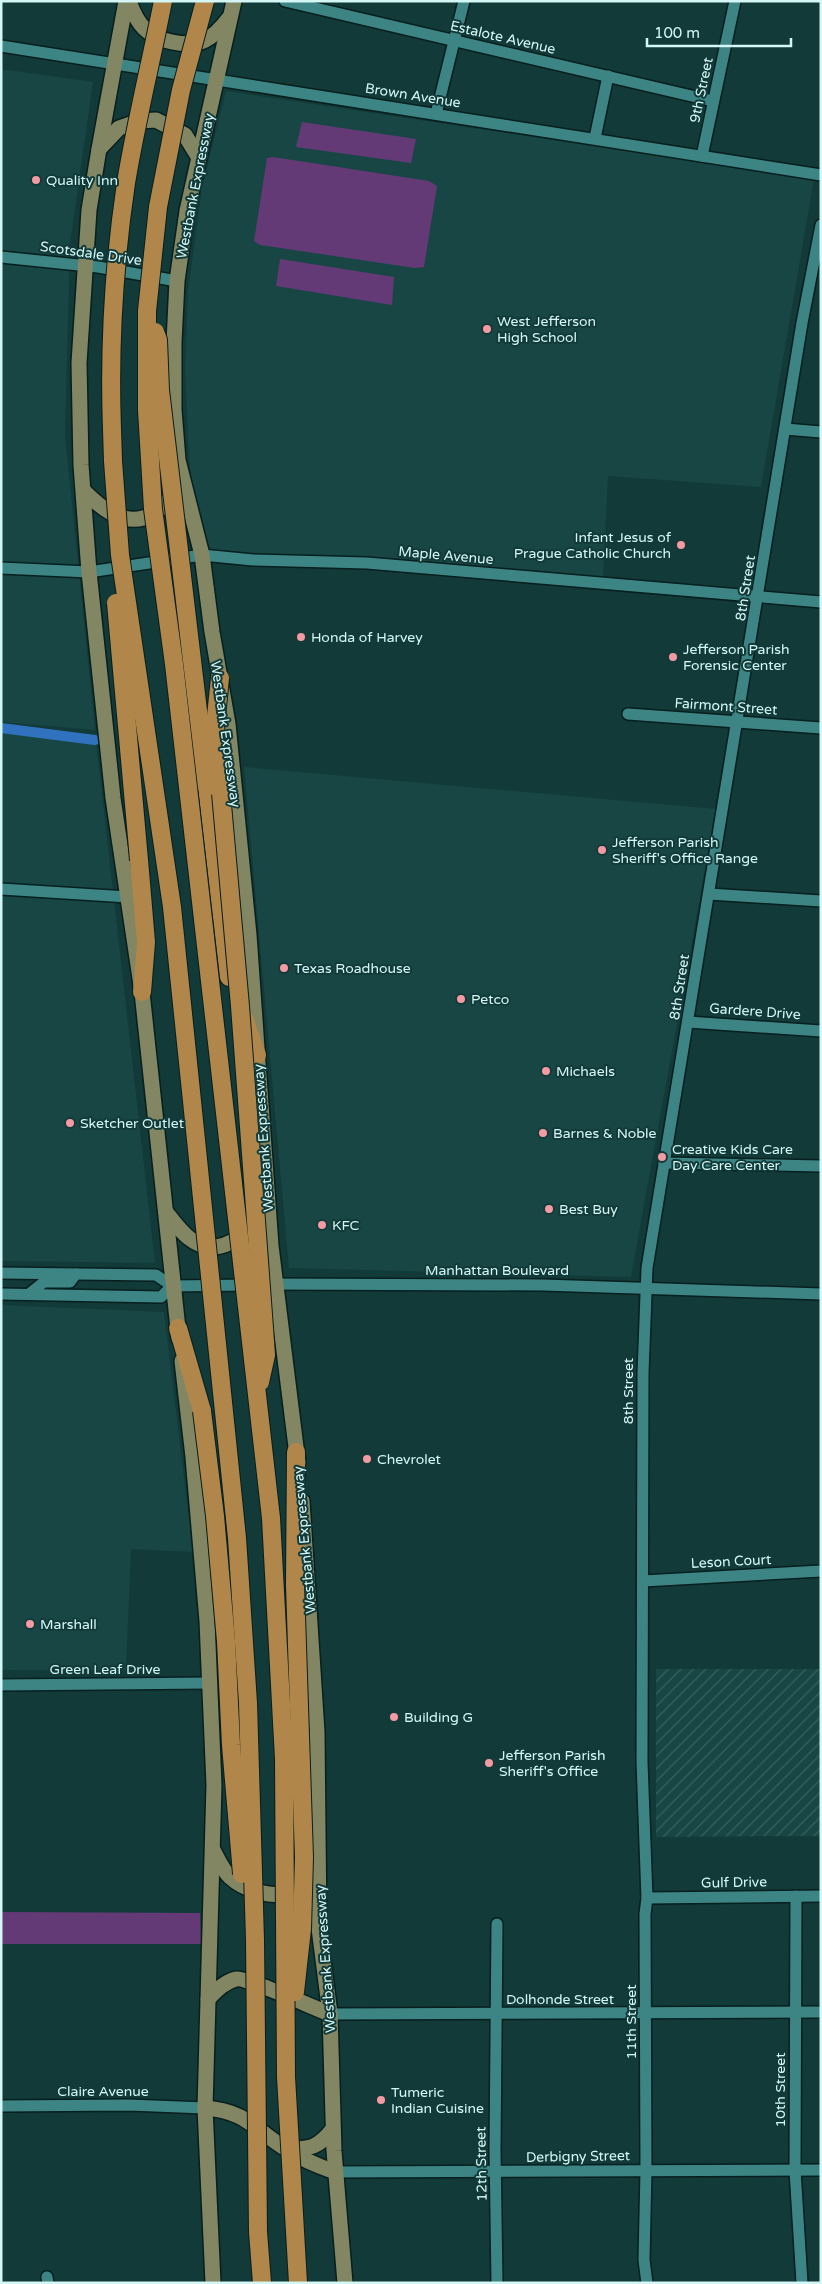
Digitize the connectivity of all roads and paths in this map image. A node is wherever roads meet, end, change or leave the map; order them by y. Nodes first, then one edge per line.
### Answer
1 (128, 1) edge
2 (163, 1) edge
3 (205, 1) edge
4 (286, 1) edge
5 (464, 1) edge
6 (735, 1) edge
7 (233, 8) edge
8 (455, 41) junction
9 (1, 46) edge
10 (114, 64) junction
11 (608, 76) junction
12 (217, 79) junction
13 (713, 101) junction
14 (436, 114) junction
15 (595, 138) junction
16 (98, 149) junction
17 (702, 156) junction
18 (199, 158) junction
19 (821, 175) edge
20 (821, 225) edge
21 (1, 257) edge
22 (85, 266) junction
23 (177, 281) junction
24 (808, 298) junction
25 (821, 300) edge
26 (147, 311) junction
27 (785, 429) junction
28 (821, 432) edge
29 (112, 461) junction
30 (182, 475) junction
31 (85, 492) junction
32 (202, 555) junction
33 (1, 568) edge
34 (89, 572) junction
35 (758, 598) junction
36 (821, 602) edge
37 (220, 678) junction
38 (628, 714) dead end
39 (738, 721) junction
40 (821, 728) edge
41 (1, 889) edge
42 (709, 894) junction
43 (135, 897) junction
44 (821, 902) edge
45 (142, 992) joint
46 (688, 1022) junction
47 (821, 1031) edge
48 (257, 1055) junction
49 (664, 1163) junction
50 (821, 1166) edge
51 (268, 1209) junction
52 (166, 1212) junction
53 (1, 1272) edge
54 (76, 1274) junction
55 (276, 1284) junction
56 (172, 1286) junction
57 (646, 1288) junction
58 (1, 1294) edge
59 (29, 1294) junction
60 (821, 1294) edge
61 (178, 1328) junction
62 (257, 1397) junction
63 (296, 1452) junction
64 (821, 1571) edge
65 (643, 1581) junction
66 (210, 1683) junction
67 (1, 1685) edge
68 (642, 1762) joint
69 (213, 1850) junction
70 (318, 1852) junction
71 (796, 1896) junction
72 (821, 1896) edge
73 (647, 1898) junction
74 (497, 1924) dead end
75 (255, 1940) junction
76 (208, 1999) junction
77 (795, 2012) junction
78 (821, 2012) edge
79 (330, 2014) junction
80 (646, 2014) junction
81 (496, 2015) junction
82 (286, 2077) junction
83 (1, 2106) edge
84 (205, 2108) junction
85 (333, 2129) junction
86 (286, 2150) junction
87 (646, 2170) junction
88 (795, 2170) junction
89 (821, 2170) edge
90 (335, 2172) junction
91 (497, 2173) junction
92 (258, 2232) junction
93 (213, 2283) edge
94 (257, 2283) edge
95 (262, 2283) edge
96 (298, 2283) edge
97 (345, 2283) edge
98 (497, 2283) edge
99 (647, 2283) edge
100 (802, 2283) edge

1 - 7 main road
1 - 10 main road
2 - 29 highway, bridge
3 - 26 highway, bridge
4 - 8 street, Estalote Avenue
5 - 8 street
6 - 13 street, 9th Street
7 - 12 main road, Westbank Expressway
8 - 11 street, Estalote Avenue
8 - 14 street
9 - 10 street, Brown Avenue
10 - 12 street, Brown Avenue
10 - 16 main road
11 - 13 street, Estalote Avenue
11 - 15 street
12 - 14 street, Brown Avenue
12 - 18 main road, Westbank Expressway
13 - 17 street, 9th Street
14 - 15 street, Brown Avenue
15 - 17 street, Brown Avenue
16 - 18 main road
16 - 22 main road
17 - 19 street, Brown Avenue
18 - 23 main road, Westbank Expressway
20 - 24 street, 8th Street
21 - 22 street, Scotsdale Drive
22 - 23 street, Scotsdale Drive
22 - 31 main road
23 - 30 main road, Westbank Expressway
24 - 25 street
24 - 27 street, 8th Street
26 - 48 highway, bridge
26 - 62 highway, bridge
27 - 28 street
27 - 35 street, 8th Street
29 - 43 highway, bridge
29 - 75 highway, bridge
30 - 31 main road
30 - 32 main road, Westbank Expressway
31 - 34 main road
32 - 34 street, Maple Avenue
32 - 35 street, Maple Avenue
32 - 37 main road, Westbank Expressway
33 - 34 street, Maple Avenue
34 - 43 main road
35 - 36 street, Maple Avenue
35 - 39 street, 8th Street
37 - 48 main road, Westbank Expressway
37 - 62 highway, bridge
38 - 39 street, Fairmont Street
39 - 40 street, Fairmont Street
39 - 42 street, 8th Street
41 - 43 street
42 - 44 street
42 - 46 street, 8th Street
43 - 45 highway
45 - 52 main road
46 - 47 street, Gardere Drive
46 - 49 street, 8th Street
48 - 51 main road, Westbank Expressway
49 - 50 street
49 - 57 street, 8th Street
51 - 52 main road
51 - 55 main road, Westbank Expressway
52 - 56 main road
53 - 54 street, Manhattan Boulevard
54 - 56 street, Manhattan Boulevard
54 - 59 street
55 - 56 street, Manhattan Boulevard
55 - 57 street, Manhattan Boulevard
55 - 63 main road, Westbank Expressway
56 - 59 street, Manhattan Boulevard
56 - 61 main road
57 - 60 street, Manhattan Boulevard
57 - 65 street, 8th Street
58 - 59 street, Manhattan Boulevard
61 - 66 main road
61 - 75 highway, bridge
62 - 82 highway, bridge
63 - 70 main road, Westbank Expressway
63 - 82 highway, bridge
64 - 65 street, Leson Court
65 - 68 street, 8th Street
66 - 67 street, Green Leaf Drive
66 - 69 main road
68 - 73 street, 11th Street
69 - 70 main road
69 - 76 main road
70 - 79 main road, Westbank Expressway
71 - 72 street, Gulf Drive
71 - 73 street, Gulf Drive
71 - 77 street, 10th Street
73 - 80 street, 11th Street
74 - 81 street, 12th Street
75 - 92 highway, bridge
76 - 79 main road
76 - 84 main road
77 - 78 street, Dolhonde Street
77 - 80 street, Dolhonde Street
77 - 88 street, 10th Street
79 - 81 street, Dolhonde Street
79 - 85 main road, Westbank Expressway
80 - 81 street, Dolhonde Street
80 - 87 street, 11th Street
81 - 91 street, 12th Street
82 - 96 highway, bridge
83 - 84 street, Claire Avenue
84 - 86 main road
84 - 93 main road
85 - 86 main road
85 - 90 main road, Westbank Expressway
86 - 90 main road
87 - 88 street, Derbigny Street
87 - 91 street, Derbigny Street
87 - 99 street, 11th Street
88 - 89 street, Derbigny Street
88 - 100 street, 10th Street
90 - 91 street, Derbigny Street
90 - 97 main road, Westbank Expressway
91 - 98 street, 12th Street
92 - 94 highway
92 - 95 highway

